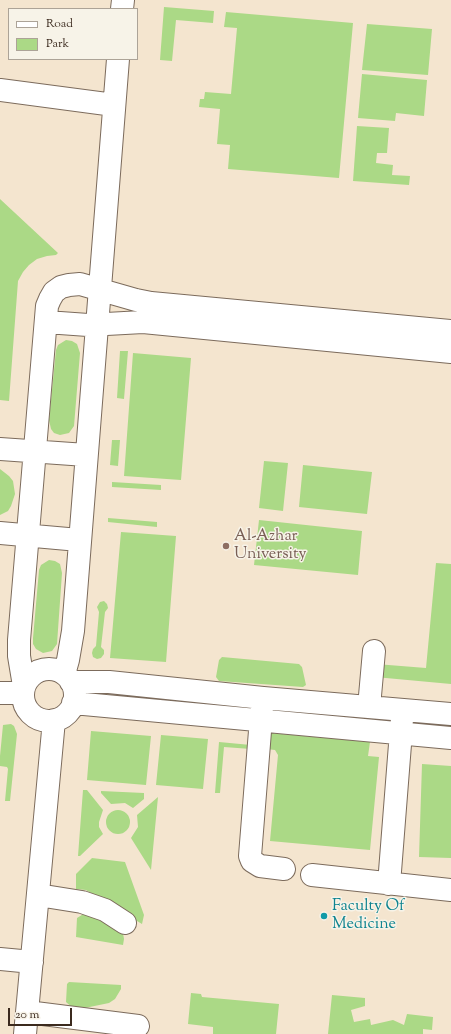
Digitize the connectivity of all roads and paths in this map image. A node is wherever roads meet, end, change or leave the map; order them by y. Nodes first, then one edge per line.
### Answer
1 (118, 60) edge
2 (0, 90) edge
3 (114, 105) junction
4 (99, 289) junction
5 (46, 322) junction
6 (98, 325) junction
7 (451, 331) edge
8 (396, 336) junction
9 (451, 352) edge
10 (0, 448) edge
11 (35, 451) junction
12 (86, 455) junction
13 (0, 533) edge
14 (28, 536) junction
15 (79, 540) junction
16 (374, 650) dead end
17 (69, 686) junction
18 (23, 690) junction
19 (0, 693) edge
20 (263, 698) junction
21 (369, 707) junction
22 (403, 710) junction
23 (451, 714) edge
24 (54, 720) junction
25 (261, 721) junction
26 (401, 734) junction
27 (451, 738) edge
28 (284, 869) dead end
29 (312, 876) dead end
30 (389, 884) junction
31 (451, 890) edge
32 (38, 895) junction
33 (126, 923) dead end
34 (0, 959) edge
35 (32, 962) junction
36 (27, 1012) junction
37 (138, 1026) dead end
38 (25, 1034) edge

1 - 3 lane
2 - 3 lane
3 - 4 lane
4 - 5 lane
4 - 6 lane
4 - 8 lane
5 - 6 lane
5 - 11 lane
6 - 8 lane
6 - 12 lane
7 - 8 lane
8 - 9 lane
10 - 11 lane
11 - 12 lane
11 - 14 lane
12 - 15 lane
13 - 14 lane
14 - 15 lane
14 - 18 lane
15 - 17 lane
16 - 21 lane
17 - 18 lane
17 - 20 lane
17 - 24 lane
17 - 25 lane
18 - 19 lane
18 - 24 lane
20 - 21 lane
20 - 25 lane
21 - 22 lane
22 - 23 lane
22 - 26 lane
24 - 32 lane
25 - 26 lane
25 - 28 lane
26 - 27 lane
26 - 30 lane
29 - 30 lane
30 - 31 lane
32 - 33 lane
32 - 35 lane
34 - 35 lane
35 - 36 lane
36 - 37 lane
36 - 38 lane

